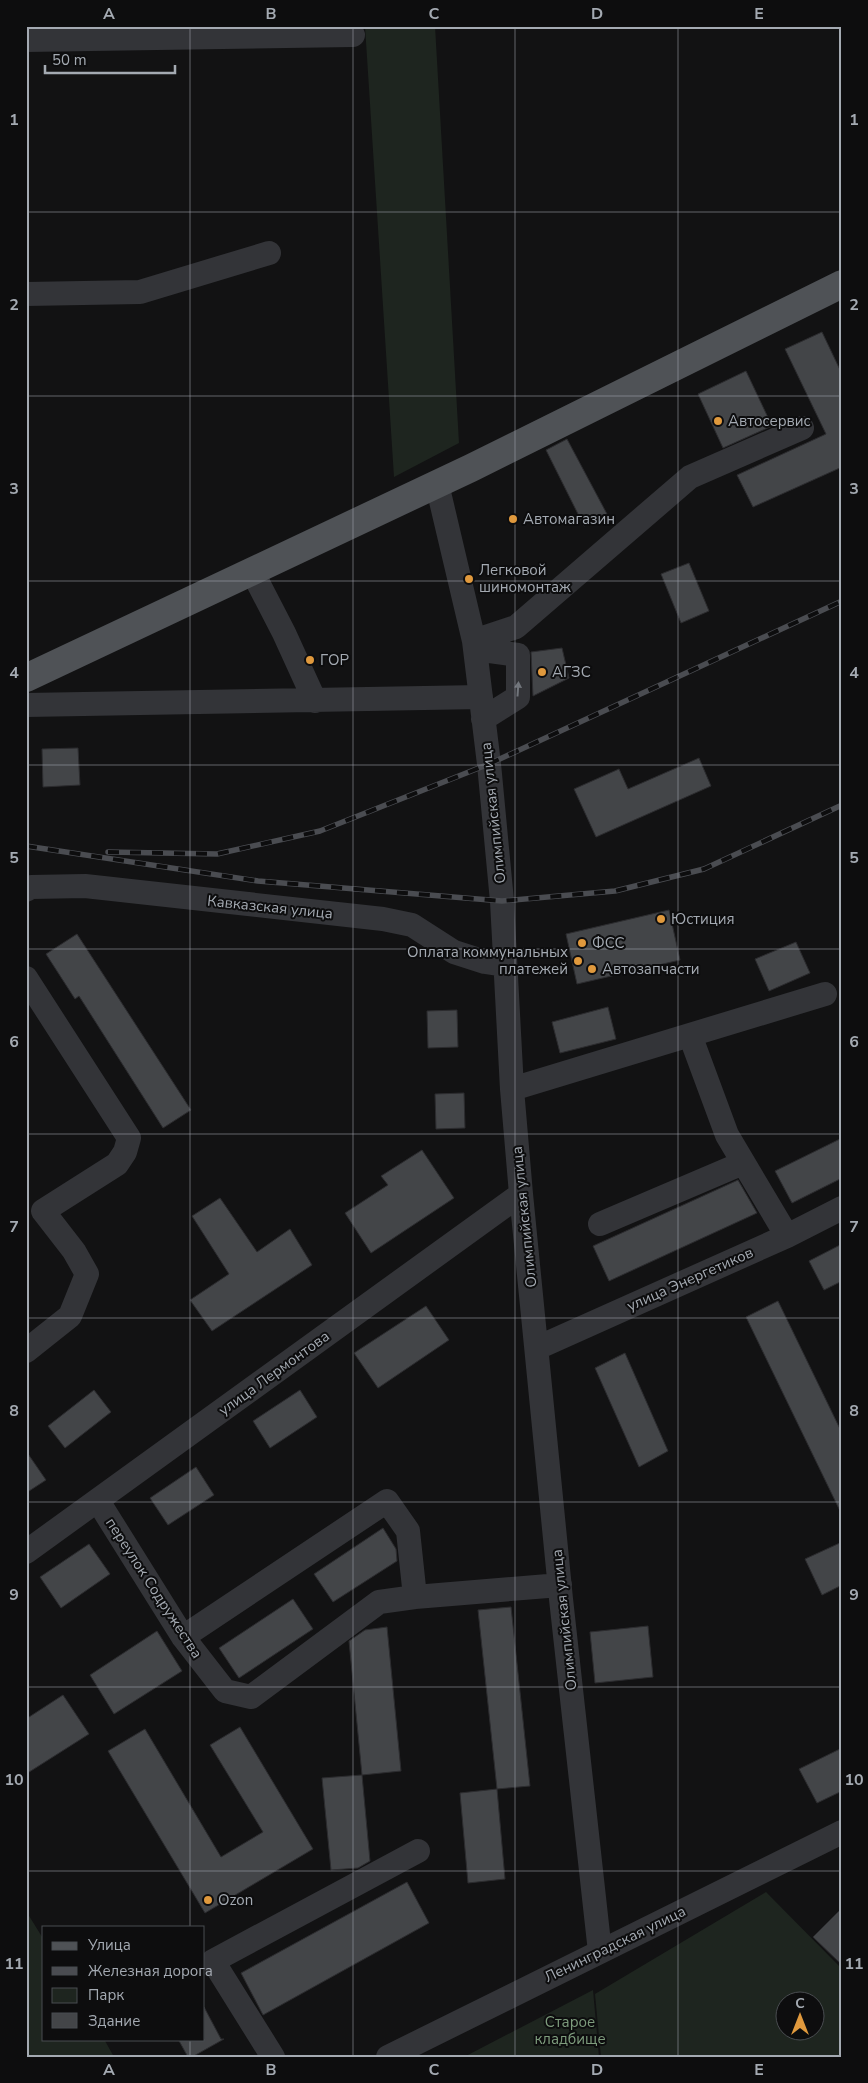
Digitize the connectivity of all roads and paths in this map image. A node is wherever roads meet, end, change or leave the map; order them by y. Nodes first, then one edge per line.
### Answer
1 (353, 35) dead end
2 (26, 40) edge
3 (268, 252) dead end
4 (842, 284) edge
5 (26, 294) edge
6 (802, 428) dead end
7 (436, 484) junction
8 (252, 573) junction
9 (474, 645) junction
10 (26, 678) edge
11 (316, 701) junction
12 (26, 705) edge
13 (482, 708) junction
14 (26, 890) edge
15 (505, 965) junction
16 (26, 978) edge
17 (825, 994) dead end
18 (690, 1036) junction
19 (512, 1089) junction
20 (743, 1163) junction
21 (521, 1194) junction
22 (842, 1208) edge
23 (600, 1224) dead end
24 (787, 1236) junction
25 (537, 1348) junction
26 (26, 1350) edge
27 (98, 1501) junction
28 (26, 1552) edge
29 (560, 1585) junction
30 (415, 1596) junction
31 (183, 1637) junction
32 (842, 1832) edge
33 (418, 1851) dead end
34 (600, 1952) junction
35 (273, 2057) edge
36 (388, 2057) edge

1 - 2 street
3 - 5 street
4 - 7 main road
6 - 9 street
7 - 8 main road
7 - 9 street, Олимпийская улица
8 - 10 main road
8 - 11 street
9 - 13 street, Олимпийская улица
13 -> 9 street
11 - 12 street
11 - 13 street
13 - 15 street, Олимпийская улица
14 - 15 street, Кавказская улица
15 - 19 street, Олимпийская улица
16 - 26 street
17 - 18 street
18 - 19 street
18 - 20 street
19 - 21 street, Олимпийская улица
20 - 23 street
20 - 24 street
21 - 25 street, Олимпийская улица
21 - 27 street, улица Лермонтова
22 - 24 street, улица Энергетиков
24 - 25 street, улица Энергетиков
25 - 29 street, Олимпийская улица
27 - 28 street, улица Лермонтова
27 - 31 street, переулок Содружества
29 - 30 street, переулок Содружества
29 - 34 street, Олимпийская улица
30 - 31 street, переулок Содружества
30 - 31 street
32 - 34 street, Ленинградская улица
33 - 35 street
34 - 36 street, Ленинградская улица

